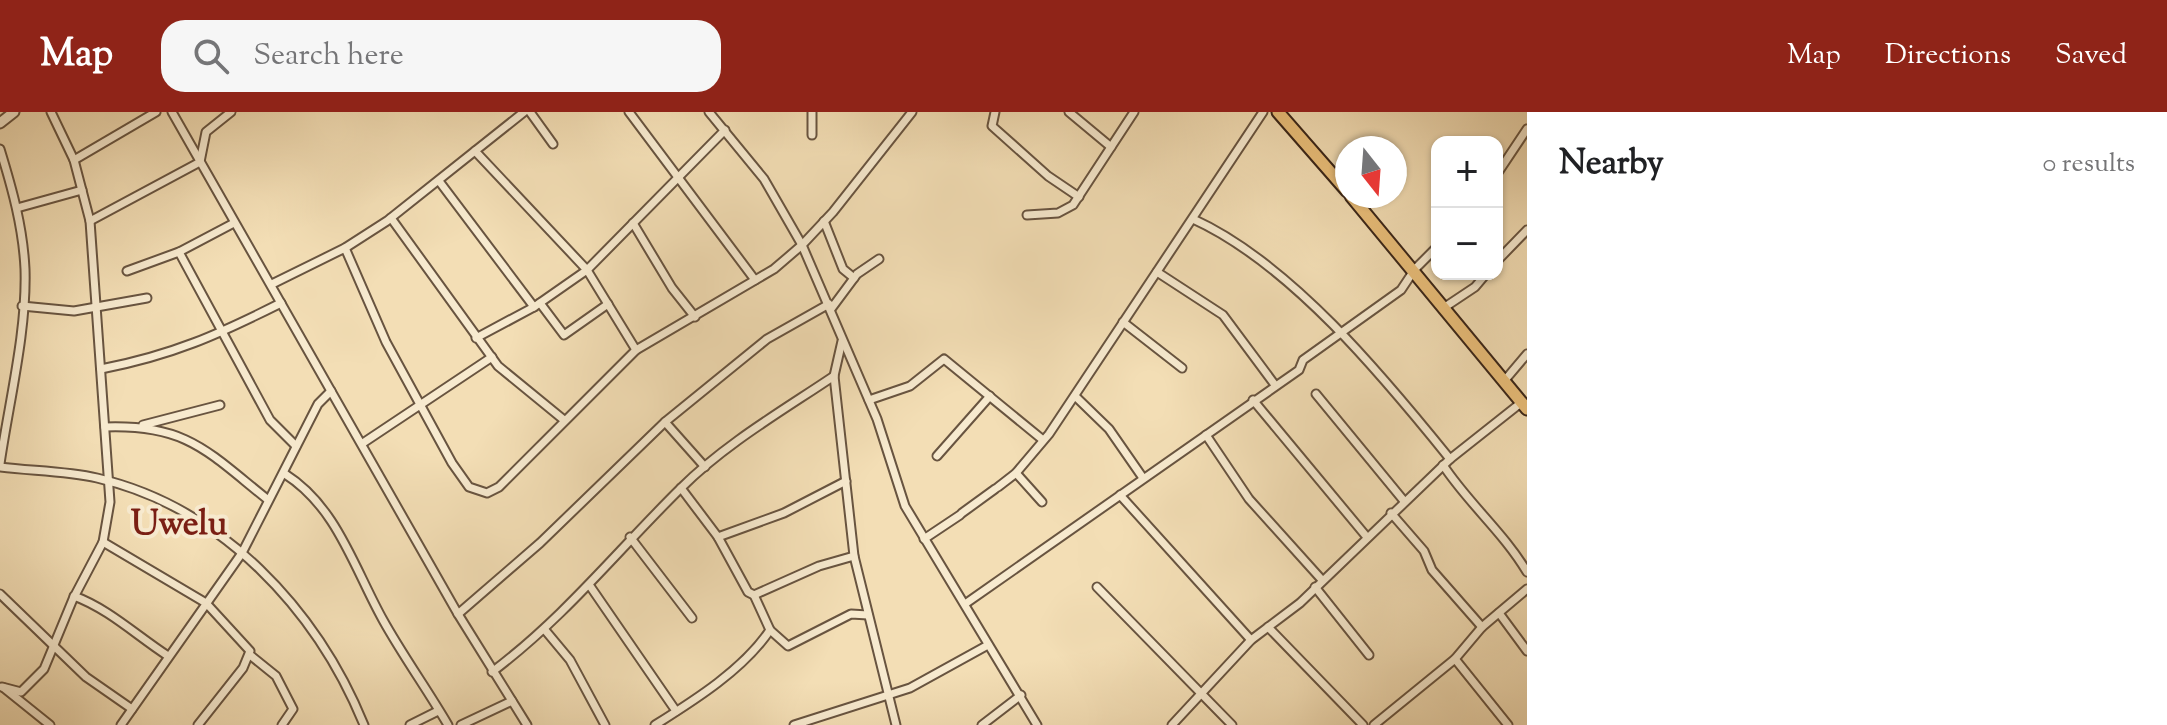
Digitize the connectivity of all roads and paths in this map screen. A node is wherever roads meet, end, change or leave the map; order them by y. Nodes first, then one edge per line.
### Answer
1 (14, 112) edge
2 (51, 112) edge
3 (156, 112) edge
4 (172, 112) edge
5 (231, 112) edge
6 (524, 112) edge
7 (530, 112) edge
8 (629, 112) edge
9 (709, 112) edge
10 (912, 112) edge
11 (995, 112) edge
12 (1069, 112) edge
13 (1134, 112) edge
14 (1263, 112) edge
15 (1278, 112) edge
16 (813, 113) edge
17 (0, 123) edge
18 (1527, 129) edge
19 (725, 130) junction
20 (812, 135) dead end
21 (553, 144) dead end
22 (1111, 147) junction
23 (0, 149) edge
24 (475, 151) junction
25 (74, 160) junction
26 (200, 162) junction
27 (1503, 165) edge
28 (1335, 177) edge
29 (680, 179) junction
30 (439, 181) junction
31 (82, 190) junction
32 (1079, 197) junction
33 (17, 208) junction
34 (1362, 208) edge
35 (1027, 215) dead end
36 (391, 218) junction
37 (1193, 219) junction
38 (90, 221) junction
39 (824, 221) junction
40 (234, 223) junction
41 (633, 223) junction
42 (1527, 230) edge
43 (802, 245) junction
44 (345, 248) junction
45 (179, 252) junction
46 (1431, 253) edge
47 (1503, 255) edge
48 (879, 259) dead end
49 (1415, 269) junction
50 (587, 270) junction
51 (127, 271) dead end
52 (1157, 272) junction
53 (854, 278) junction
54 (755, 280) junction
55 (1481, 280) edge
56 (272, 284) junction
57 (147, 298) dead end
58 (281, 303) junction
59 (608, 304) junction
60 (537, 305) junction
61 (22, 306) junction
62 (830, 307) junction
63 (1445, 307) junction
64 (98, 308) junction
65 (695, 317) junction
66 (1123, 322) junction
67 (221, 333) junction
68 (1340, 335) junction
69 (476, 338) junction
70 (842, 341) junction
71 (636, 350) junction
72 (1527, 354) edge
73 (492, 357) junction
74 (1182, 368) dead end
75 (101, 369) junction
76 (834, 376) junction
77 (1505, 380) junction
78 (1275, 385) junction
79 (331, 391) junction
80 (1316, 394) dead end
81 (990, 396) junction
82 (1075, 396) junction
83 (869, 400) junction
84 (1253, 400) junction
85 (422, 403) junction
86 (220, 405) dead end
87 (1524, 406) edge
88 (564, 420) junction
89 (665, 422) junction
90 (141, 426) junction
91 (105, 427) junction
92 (1206, 435) junction
93 (1043, 440) junction
94 (363, 443) junction
95 (296, 446) junction
96 (937, 456) dead end
97 (1446, 462) junction
98 (0, 466) edge
99 (705, 467) junction
100 (1016, 473) junction
101 (285, 474) junction
102 (1143, 478) junction
103 (846, 481) junction
104 (110, 482) junction
105 (681, 488) junction
106 (1120, 495) junction
107 (267, 499) junction
108 (1404, 501) junction
109 (1042, 502) dead end
110 (1391, 513) junction
111 (1366, 536) junction
112 (630, 537) junction
113 (718, 537) junction
114 (924, 539) junction
115 (103, 542) junction
116 (242, 553) junction
117 (854, 556) junction
118 (1527, 572) edge
119 (1322, 580) junction
120 (590, 586) junction
121 (1097, 587) dead end
122 (1315, 587) junction
123 (1527, 589) edge
124 (0, 594) edge
125 (754, 595) junction
126 (74, 596) junction
127 (206, 603) junction
128 (965, 604) junction
129 (1499, 613) junction
130 (458, 614) junction
131 (868, 615) junction
132 (692, 618) dead end
133 (1268, 627) junction
134 (1482, 627) junction
135 (545, 630) junction
136 (770, 630) junction
137 (1251, 640) junction
138 (54, 645) junction
139 (988, 645) junction
140 (1527, 651) edge
141 (250, 655) junction
142 (1369, 655) dead end
143 (168, 656) junction
144 (1455, 659) junction
145 (492, 672) junction
146 (1, 685) edge
147 (21, 692) junction
148 (891, 695) junction
149 (1021, 695) junction
150 (1200, 696) junction
151 (512, 701) junction
152 (21, 703) junction
153 (132, 709) junction
154 (438, 711) junction
155 (676, 711) junction
156 (43, 723) edge
157 (121, 725) edge
158 (198, 725) edge
159 (282, 725) edge
160 (364, 725) edge
161 (410, 725) edge
162 (448, 725) edge
163 (461, 725) edge
164 (527, 725) edge
165 (605, 725) edge
166 (655, 725) edge
167 (794, 725) edge
168 (896, 725) edge
169 (982, 725) edge
170 (1037, 725) edge
171 (1172, 725) edge
172 (1232, 725) edge
173 (1363, 725) edge
174 (1374, 725) edge
175 (1508, 725) edge

1 - 17 street
2 - 25 street
3 - 25 street
4 - 26 street
5 - 26 street
6 - 24 street
7 - 21 street
8 - 29 street
9 - 19 street
10 - 39 street
11 - 32 street
12 - 22 street
13 - 22 street
14 - 37 street
15 - 28 main road
16 - 20 street
18 - 27 street
19 - 29 street
19 - 43 street
22 - 32 street
23 - 33 street
24 - 30 street
24 - 50 street
25 - 31 street
26 - 38 street
26 - 40 street
29 - 41 street
29 - 54 street
30 - 36 street
30 - 60 street
31 - 33 street
31 - 38 street
32 - 35 street
33 - 61 street
34 - 49 main road
36 - 44 street
36 - 69 street
37 - 52 street
37 - 68 street
38 - 64 street
39 - 43 street
39 - 53 street
40 - 45 street
40 - 56 street
41 - 50 street
41 - 65 street
42 - 47 street
43 - 54 street
43 - 62 street
44 - 56 street
44 - 85 street
45 - 51 street
45 - 67 street
46 - 49 street
48 - 53 street
49 - 63 main road
49 - 68 street
50 - 59 street
50 - 60 street
52 - 66 street
52 - 78 street
53 - 62 street
54 - 65 street
55 - 63 street
56 - 58 street
57 - 64 street
58 - 67 street
58 - 79 street
59 - 60 street
59 - 71 street
60 - 69 street
61 - 64 street
61 - 98 street
62 - 70 street
62 - 89 street
63 - 77 main road
64 - 75 street
65 - 71 street
66 - 74 street
66 - 82 street
67 - 75 street
67 - 95 street
68 - 78 street
68 - 97 street
69 - 73 street
70 - 76 street
70 - 83 street
71 - 88 street
72 - 77 street
73 - 85 street
73 - 88 street
75 - 91 street
76 - 99 street
76 - 103 street
77 - 87 main road
78 - 84 street
79 - 94 street
79 - 95 street
80 - 108 street
81 - 83 street
81 - 93 street
81 - 96 street
82 - 93 street
82 - 102 street
83 - 114 street
84 - 92 street
84 - 111 street
85 - 88 street
85 - 94 street
86 - 90 street
87 - 97 street
89 - 99 street
89 - 130 street
90 - 91 street
90 - 107 street
91 - 104 street
92 - 102 street
92 - 119 street
93 - 100 street
94 - 130 street
95 - 101 street
97 - 108 street
97 - 118 street
98 - 104 street
99 - 105 street
100 - 109 street
100 - 114 street
101 - 107 street
101 - 154 street
102 - 106 street
103 - 113 street
103 - 117 street
104 - 115 street
104 - 116 street
105 - 112 street
105 - 113 street
106 - 128 street
106 - 137 street
107 - 116 street
108 - 110 street
110 - 111 street
110 - 134 street
111 - 119 street
112 - 120 street
112 - 132 street
113 - 125 street
114 - 128 street
115 - 126 street
115 - 127 street
116 - 127 street
116 - 160 street
117 - 125 street
117 - 131 street
119 - 122 street
120 - 135 street
120 - 155 street
121 - 150 street
122 - 133 street
122 - 142 street
123 - 129 street
124 - 138 street
125 - 136 street
126 - 138 street
126 - 143 street
127 - 141 street
127 - 143 street
128 - 139 street
129 - 134 street
129 - 140 street
130 - 145 street
131 - 136 street
131 - 148 street
133 - 137 street
133 - 173 street
134 - 144 street
135 - 145 street
135 - 165 street
136 - 155 street
137 - 150 street
138 - 147 street
138 - 153 street
139 - 148 street
139 - 149 street
141 - 158 street
141 - 159 street
143 - 153 street
144 - 174 street
144 - 175 street
145 - 151 street
146 - 147 street
146 - 152 street
147 - 152 street
148 - 167 street
148 - 168 street
149 - 169 street
149 - 170 street
150 - 171 street
150 - 172 street
151 - 163 street
151 - 164 street
152 - 156 street
153 - 157 street
154 - 161 street
154 - 162 street
155 - 166 street

